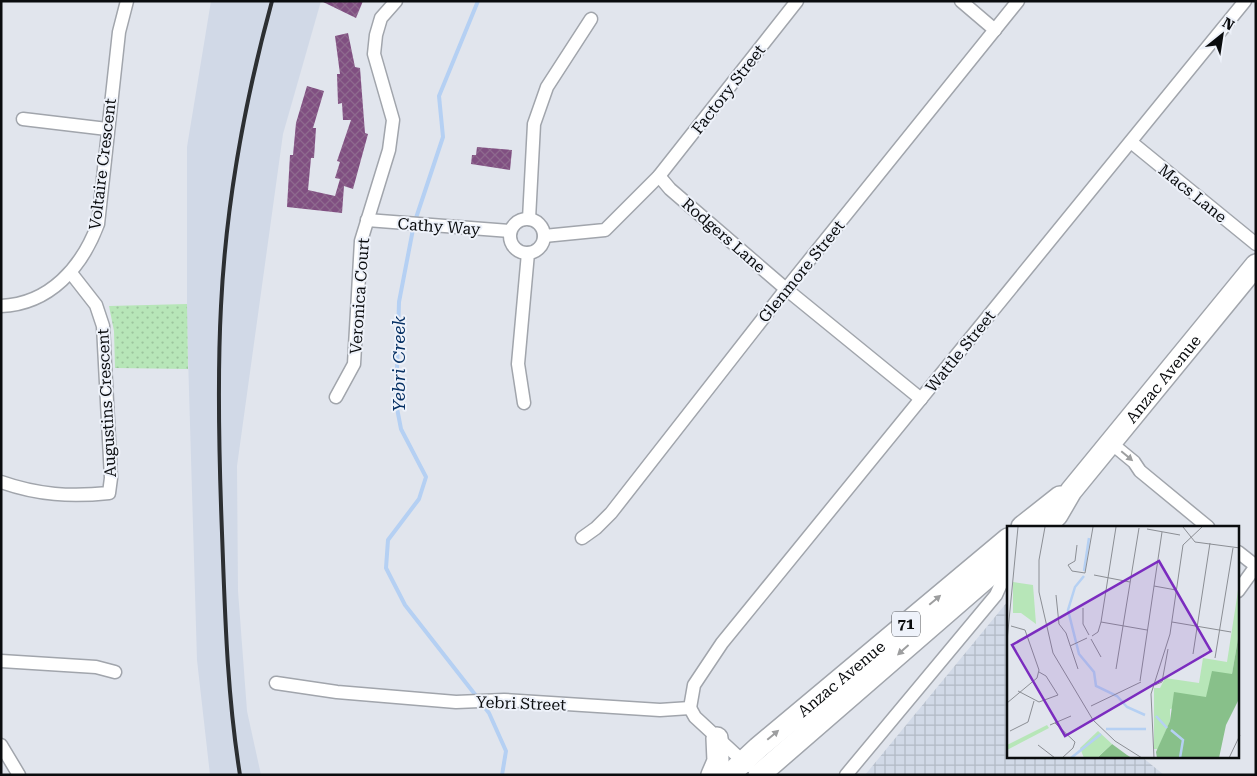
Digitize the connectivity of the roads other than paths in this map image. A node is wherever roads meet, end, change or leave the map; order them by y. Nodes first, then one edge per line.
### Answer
1 (127, 1) edge
2 (396, 1) edge
3 (797, 1) edge
4 (961, 1) edge
5 (1018, 1) edge
6 (1245, 1) edge
7 (591, 19) dead end
8 (995, 30) junction
9 (23, 119) dead end
10 (107, 129) junction
11 (1131, 142) junction
12 (659, 176) junction
13 (528, 219) junction
14 (367, 220) junction
15 (510, 232) junction
16 (544, 236) junction
17 (1256, 244) edge
18 (528, 253) junction
19 (1256, 265) edge
20 (70, 273) junction
21 (786, 289) junction
22 (1, 306) edge
23 (336, 397) dead end
24 (921, 399) junction
25 (524, 403) dead end
26 (1112, 443) junction
27 (1, 482) edge
28 (1071, 491) junction
29 (1023, 526) edge
30 (1046, 526) edge
31 (1207, 526) edge
32 (582, 538) dead end
33 (1007, 540) edge
34 (1240, 554) edge
35 (1007, 560) edge
36 (1256, 566) edge
37 (1240, 589) edge
38 (1, 661) edge
39 (116, 672) dead end
40 (276, 683) dead end
41 (690, 708) junction
42 (717, 738) junction
43 (1, 745) edge
44 (747, 771) edge
45 (19, 775) edge
46 (712, 775) edge
47 (846, 775) edge

1 - 10 street, Voltaire Crescent
2 - 14 street, Veronica Court
3 - 12 street, Factory Street
4 - 8 street
5 - 8 street, Glenmore Street
6 - 11 street, Wattle Street
7 - 13 street
8 - 21 street, Glenmore Street
9 - 10 street
10 - 20 street, Voltaire Crescent
11 - 17 street, Macs Lane
11 - 24 street, Wattle Street
12 - 16 street
12 - 21 street, Rodgers Lane
13 - 15 street
13 - 16 street
14 - 15 street, Cathy Way
14 - 23 street, Veronica Court
15 - 18 street
16 - 18 street
18 - 25 street
19 - 26 highway, Anzac Avenue
20 - 22 street, Voltaire Crescent
20 - 27 street, Augustins Crescent
21 - 24 street, Rodgers Lane
21 - 32 street, Glenmore Street
24 - 41 street, Wattle Street
26 - 28 highway, Anzac Avenue
26 -> 31 street
28 - 29 highway, Anzac Avenue
28 - 30 highway, Anzac Avenue
44 -> 33 highway, Anzac Avenue / 71
34 - 36 street
35 -> 44 highway, Anzac Avenue / 71
35 - 47 street
36 - 37 street
38 - 39 street
40 - 41 street, Yebri Street
41 - 42 street
42 - 44 street
42 - 46 highway
43 - 45 street

